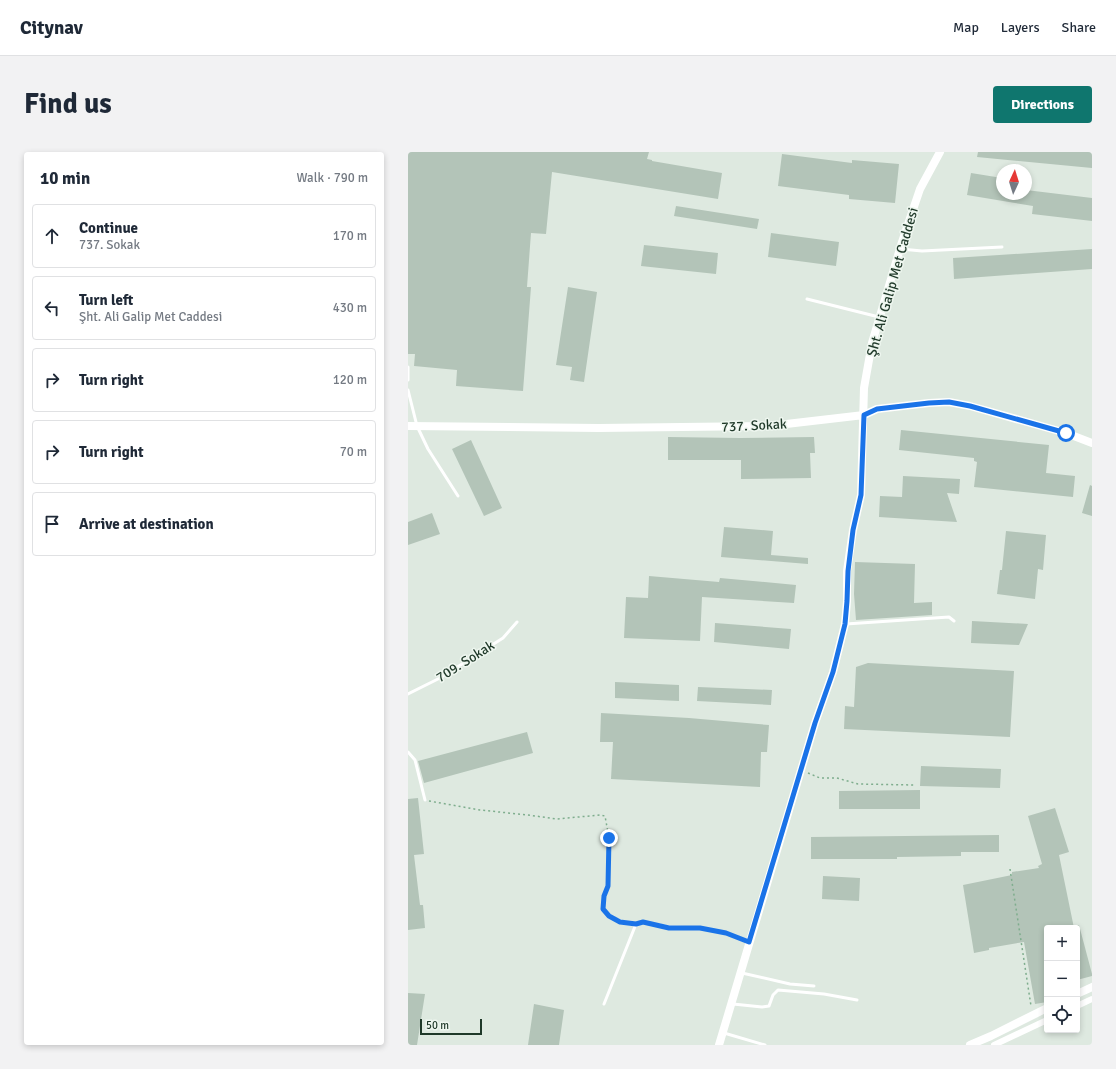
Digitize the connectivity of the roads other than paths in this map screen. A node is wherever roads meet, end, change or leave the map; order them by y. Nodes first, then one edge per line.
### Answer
1 (940, 152) edge
2 (1002, 247) dead end
3 (900, 249) junction
4 (807, 299) dead end
5 (880, 317) junction
6 (408, 367) edge
7 (408, 380) edge
8 (408, 390) edge
9 (864, 415) junction
10 (412, 426) edge
11 (1092, 443) edge
12 (458, 496) dead end
13 (517, 622) dead end
14 (954, 622) dead end
15 (845, 624) junction
16 (408, 694) edge
17 (408, 752) edge
18 (425, 800) road end
19 (604, 896) road end
20 (636, 924) junction
21 (749, 942) junction
22 (740, 973) junction
23 (814, 986) dead end
24 (1092, 987) edge
25 (1080, 993) edge
26 (1092, 999) edge
27 (857, 1000) dead end
28 (604, 1004) dead end
29 (731, 1004) junction
30 (1080, 1005) edge
31 (1044, 1009) edge
32 (1044, 1021) edge
33 (722, 1032) junction
34 (992, 1036) junction
35 (719, 1045) edge
36 (765, 1045) edge
37 (970, 1045) edge
38 (994, 1045) edge

1 - 3 street, Şht. Ali Galip Met Caddesi
2 - 3 lane
3 - 5 street, Şht. Ali Galip Met Caddesi
4 - 5 lane
5 - 9 street, Şht. Ali Galip Met Caddesi
6 - 7 lane
8 - 10 lane
9 - 10 street, 737. Sokak
9 - 11 street, 737. Sokak
9 - 15 street, Şht. Ali Galip Met Caddesi
10 - 12 lane
13 - 16 lane, 709. Sokak
14 - 15 lane
15 - 21 street, Şht. Ali Galip Met Caddesi
17 - 18 lane
19 - 20 lane
20 - 21 lane
20 - 28 lane
21 - 22 street, Şht. Ali Galip Met Caddesi
22 - 23 lane
22 - 29 street, Şht. Ali Galip Met Caddesi
24 - 25 street
26 - 30 street
27 - 29 lane
29 - 33 street, Şht. Ali Galip Met Caddesi
31 - 34 street
32 - 38 street
33 - 35 street, Şht. Ali Galip Met Caddesi
33 - 36 lane
34 - 37 street
34 - 38 street

